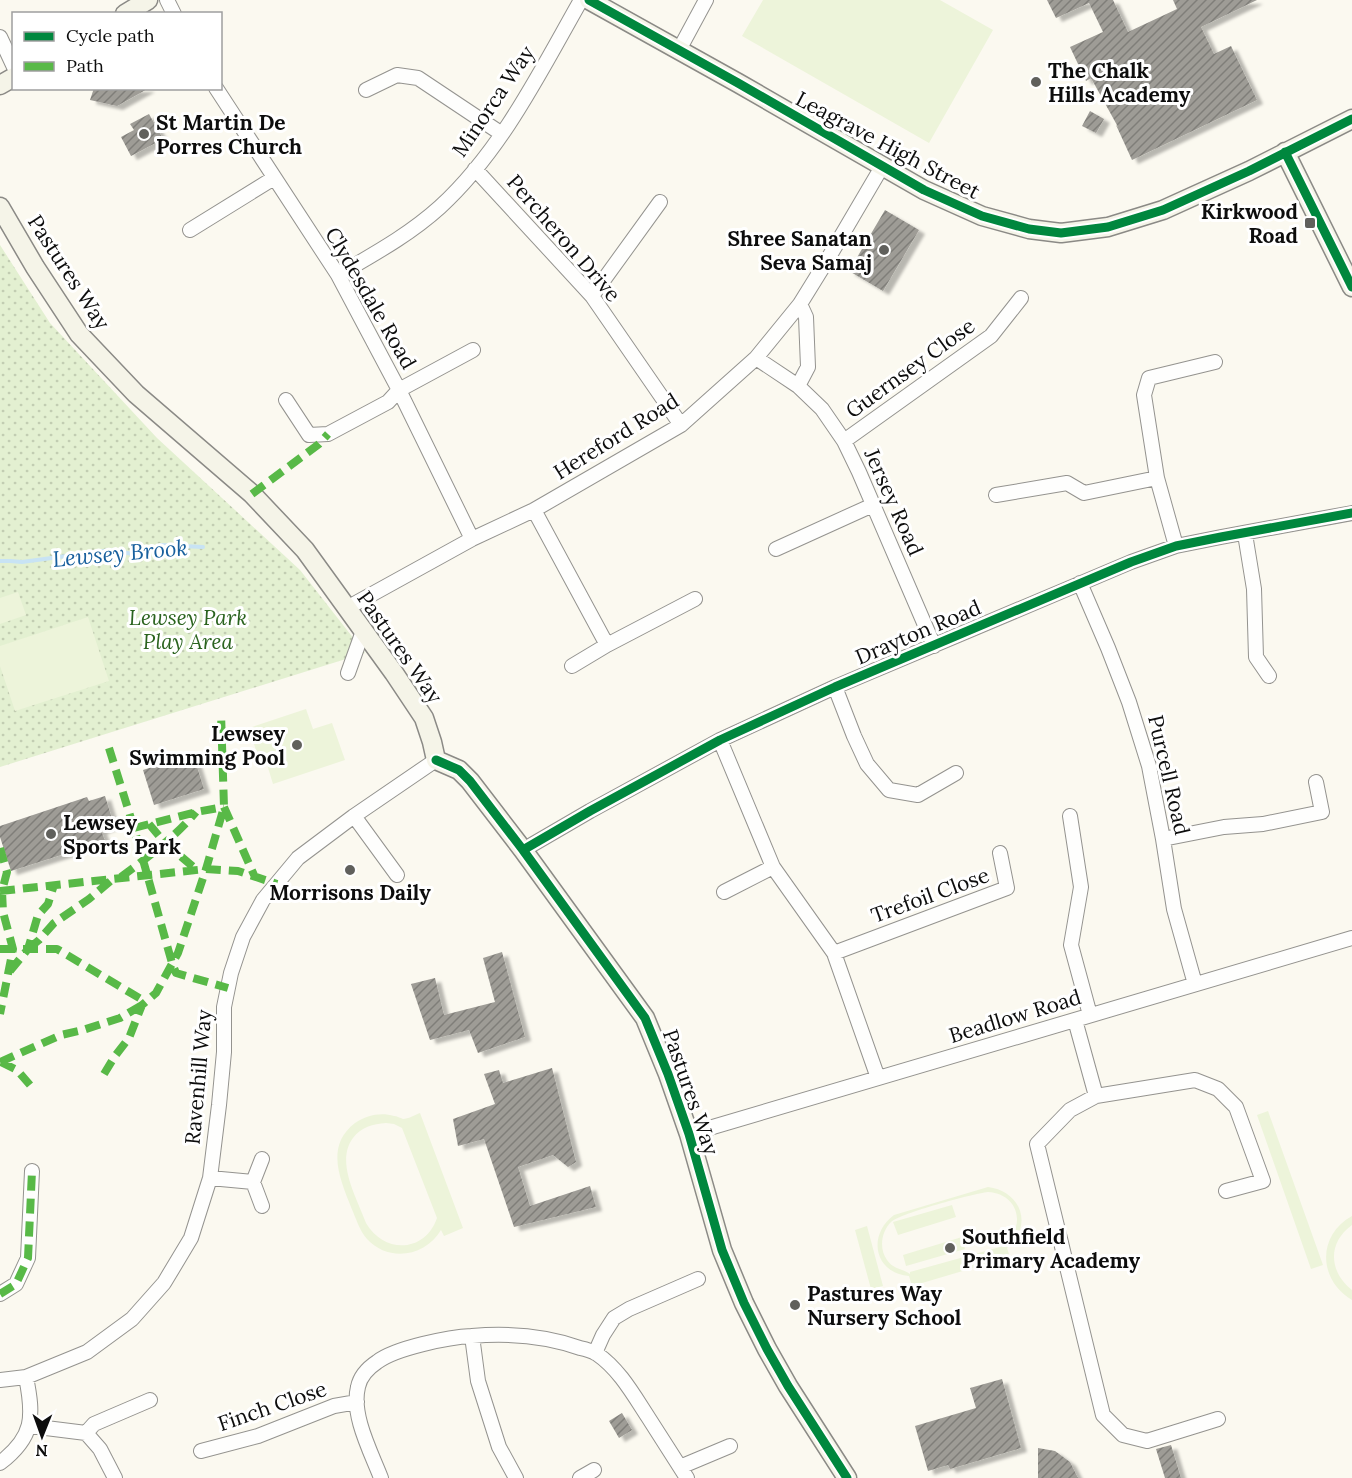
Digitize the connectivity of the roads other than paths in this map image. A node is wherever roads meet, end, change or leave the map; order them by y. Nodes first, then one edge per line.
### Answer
1 (148, 0) edge
2 (581, 0) edge
3 (589, 0) edge
4 (706, 0) edge
5 (128, 12) edge
6 (0, 37) edge
7 (679, 50) junction
8 (12, 64) edge
9 (217, 90) edge
10 (366, 90) dead end
11 (1352, 118) edge
12 (502, 134) junction
13 (1285, 152) junction
14 (883, 165) junction
15 (475, 169) junction
16 (274, 178) junction
17 (660, 202) dead end
18 (0, 207) edge
19 (190, 230) dead end
20 (338, 275) junction
21 (1352, 287) edge
22 (592, 296) junction
23 (1021, 298) dead end
24 (800, 304) junction
25 (473, 350) dead end
26 (756, 357) junction
27 (1215, 362) dead end
28 (798, 386) junction
29 (399, 390) junction
30 (285, 400) dead end
31 (681, 425) junction
32 (844, 441) junction
33 (1157, 478) junction
34 (996, 495) dead end
35 (873, 505) junction
36 (534, 510) junction
37 (1352, 513) edge
38 (1245, 534) junction
39 (472, 539) junction
40 (1176, 546) junction
41 (776, 549) dead end
42 (1080, 583) junction
43 (695, 599) dead end
44 (347, 608) junction
45 (363, 631) junction
46 (607, 645) junction
47 (934, 646) junction
48 (572, 666) dead end
49 (348, 673) dead end
50 (1269, 676) dead end
51 (834, 687) junction
52 (720, 740) junction
53 (436, 760) junction
54 (956, 773) dead end
55 (1316, 782) dead end
56 (354, 816) junction
57 (1070, 816) dead end
58 (1163, 839) junction
59 (523, 850) junction
60 (1000, 853) dead end
61 (773, 867) junction
62 (397, 875) dead end
63 (724, 892) dead end
64 (1352, 938) edge
65 (834, 953) junction
66 (1195, 984) junction
67 (1090, 1015) junction
68 (1075, 1020) junction
69 (878, 1078) junction
70 (1096, 1096) junction
71 (689, 1134) junction
72 (262, 1159) dead end
73 (32, 1171) dead end
74 (210, 1178) junction
75 (253, 1182) junction
76 (1226, 1191) dead end
77 (262, 1206) dead end
78 (698, 1279) dead end
79 (0, 1293) edge
80 (472, 1335) junction
81 (595, 1353) junction
82 (26, 1377) junction
83 (0, 1380) edge
84 (150, 1400) dead end
85 (357, 1402) junction
86 (1218, 1419) dead end
87 (30, 1426) junction
88 (86, 1433) junction
89 (730, 1446) dead end
90 (201, 1451) dead end
91 (0, 1463) edge
92 (594, 1470) dead end
93 (684, 1472) edge
94 (115, 1478) edge
95 (381, 1478) edge
96 (516, 1478) edge
97 (580, 1478) edge
98 (847, 1478) edge

1 - 5 street
2 - 12 street, Minorca Way
3 - 7 street, Leagrave High Street
4 - 7 street
6 - 8 street
7 - 14 street, Leagrave High Street
9 - 16 street, Clydesdale Road
10 - 12 street
11 - 13 street, Leagrave High Street
12 - 15 street, Minorca Way
13 - 14 street, Leagrave High Street
13 - 21 street
14 - 24 street, Hereford Road
15 - 20 street, Minorca Way
15 - 22 street, Percheron Drive
16 - 19 street
16 - 20 street, Clydesdale Road
17 - 22 street
18 - 44 street, Pastures Way
20 - 29 street, Clydesdale Road
22 - 31 street, Percheron Drive
23 - 32 street, Guernsey Close
24 - 26 street, Hereford Road
24 - 28 street
25 - 29 street
26 - 28 street, Jersey Road
26 - 31 street, Hereford Road
27 - 33 street
28 - 32 street, Jersey Road
29 - 30 street
29 - 39 street, Clydesdale Road
31 - 36 street, Hereford Road
32 - 35 street, Jersey Road
33 - 34 street
33 - 40 street
35 - 41 street
35 - 47 street, Jersey Road
36 - 39 street, Hereford Road
36 - 46 street
37 - 38 street, Drayton Road
38 - 40 street, Drayton Road
38 - 50 street
39 - 44 street, Hereford Road
40 - 42 street, Drayton Road
42 - 47 street, Drayton Road
42 - 58 street, Purcell Road
43 - 46 street
44 - 45 street, Pastures Way
45 - 49 street
45 - 53 street, Pastures Way
46 - 48 street
47 - 51 street, Drayton Road
51 - 52 street, Drayton Road
51 - 54 street
52 - 59 street, Drayton Road
52 - 61 street
53 - 56 street, Ravenhill Way
53 - 59 street, Pastures Way
55 - 58 street
56 - 62 street
56 - 74 street, Ravenhill Way
57 - 67 street
58 - 66 street, Purcell Road
59 - 71 street, Pastures Way
60 - 65 street, Trefoil Close
61 - 63 street
61 - 65 street
64 - 66 street, Beadlow Road
65 - 69 street
66 - 67 street, Beadlow Road
67 - 68 street, Beadlow Road
68 - 69 street, Beadlow Road
68 - 70 street
69 - 71 street, Beadlow Road
70 - 76 street
70 - 86 street
71 - 98 street, Pastures Way
72 - 75 street
73 - 79 street
74 - 75 street
74 - 82 street, Ravenhill Way
75 - 77 street
78 - 81 street
80 - 81 street
80 - 85 street
80 - 96 street
81 - 93 street
82 - 83 street, Ravenhill Way
82 - 87 street
84 - 88 street
85 - 90 street, Finch Close
85 - 95 street
87 - 88 street
87 - 91 street
88 - 94 street
89 - 93 street
92 - 97 street

